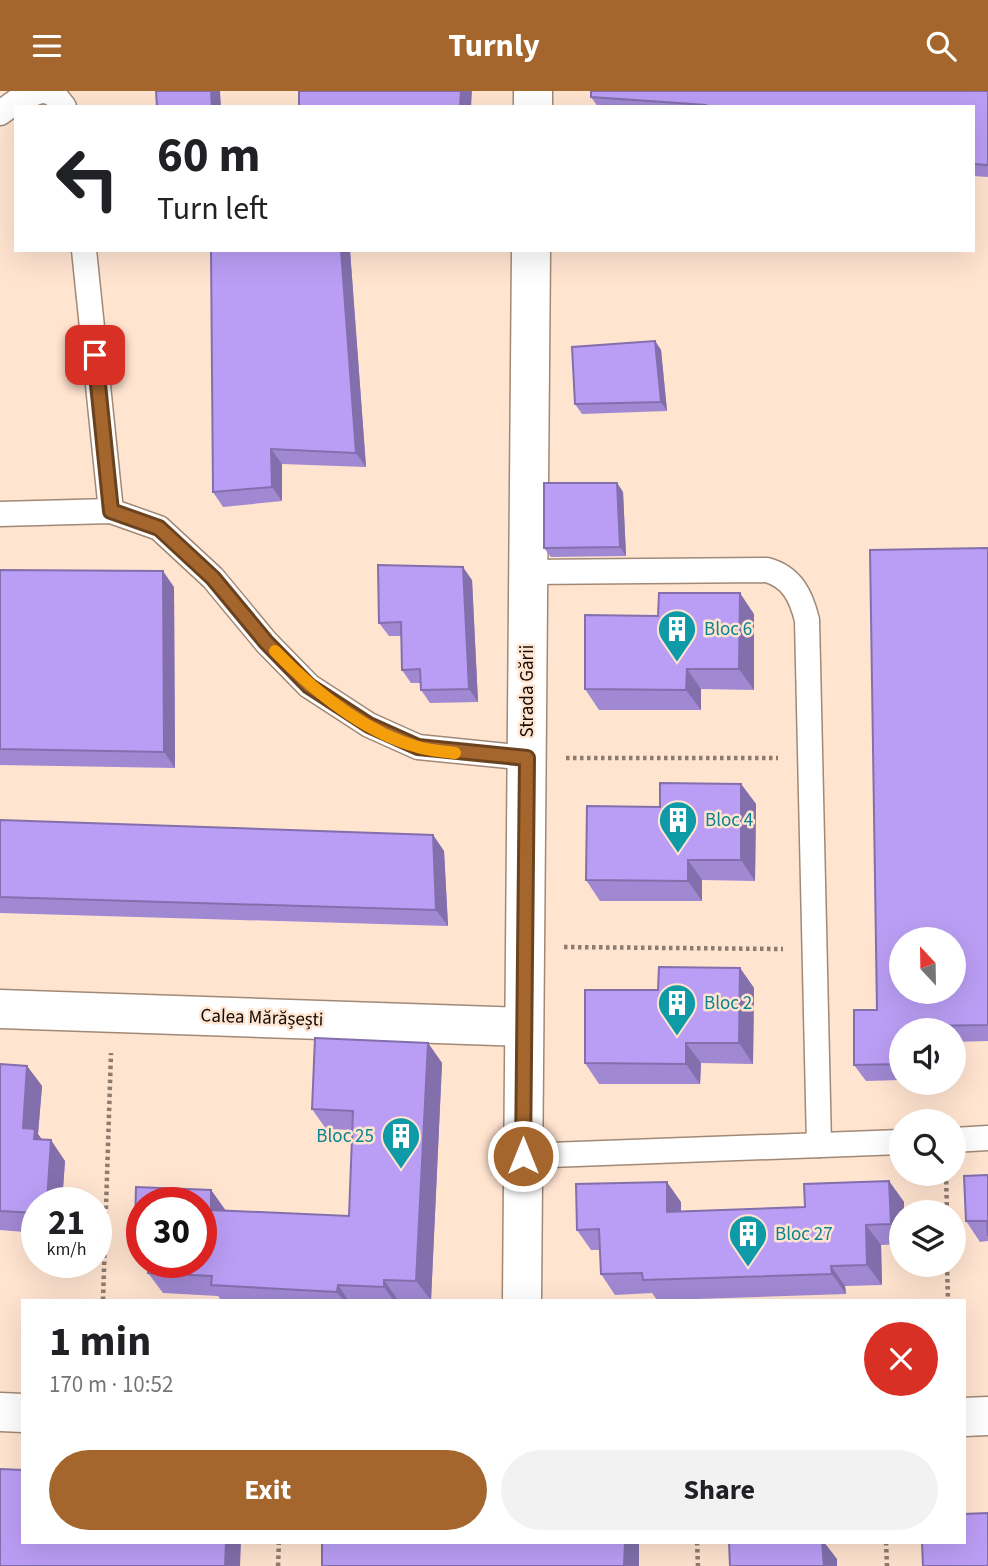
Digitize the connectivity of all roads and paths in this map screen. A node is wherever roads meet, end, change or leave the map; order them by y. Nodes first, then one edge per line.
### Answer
1 (42, 91) edge
2 (62, 105) edge
3 (0, 113) edge
4 (84, 252) edge
5 (531, 252) edge
6 (111, 511) junction
7 (0, 514) edge
8 (528, 572) junction
9 (527, 758) junction
10 (810, 758) junction
11 (525, 946) junction
12 (815, 949) junction
13 (0, 1009) edge
14 (112, 1013) junction
15 (524, 1027) junction
16 (988, 1138) edge
17 (966, 1139) edge
18 (889, 1142) edge
19 (819, 1145) junction
20 (523, 1156) junction
21 (947, 1277) edge
22 (103, 1299) edge
23 (522, 1299) edge
24 (948, 1299) edge
25 (0, 1412) edge
26 (21, 1413) edge
27 (988, 1416) edge
28 (966, 1417) edge
29 (279, 1544) edge
30 (696, 1544) edge
31 (886, 1544) edge
32 (278, 1566) edge
33 (698, 1566) edge
34 (887, 1566) edge

1 - 2 lane
1 - 3 lane
4 - 6 lane
5 - 8 street, Strada Gării
6 - 7 lane
6 - 9 lane
8 - 9 street, Strada Gării
8 - 10 lane
9 - 10 path
9 - 11 street, Strada Gării
10 - 12 lane
11 - 12 path
11 - 15 street, Strada Gării
12 - 19 lane
13 - 14 street, Calea Mărășești
14 - 15 street, Calea Mărășești
14 - 22 path
15 - 20 street, Strada Gării
16 - 17 lane
18 - 19 lane
19 - 20 lane
20 - 23 street, Strada Gării
21 - 24 path
25 - 26 street
27 - 28 street
29 - 32 path
30 - 33 path
31 - 34 path

